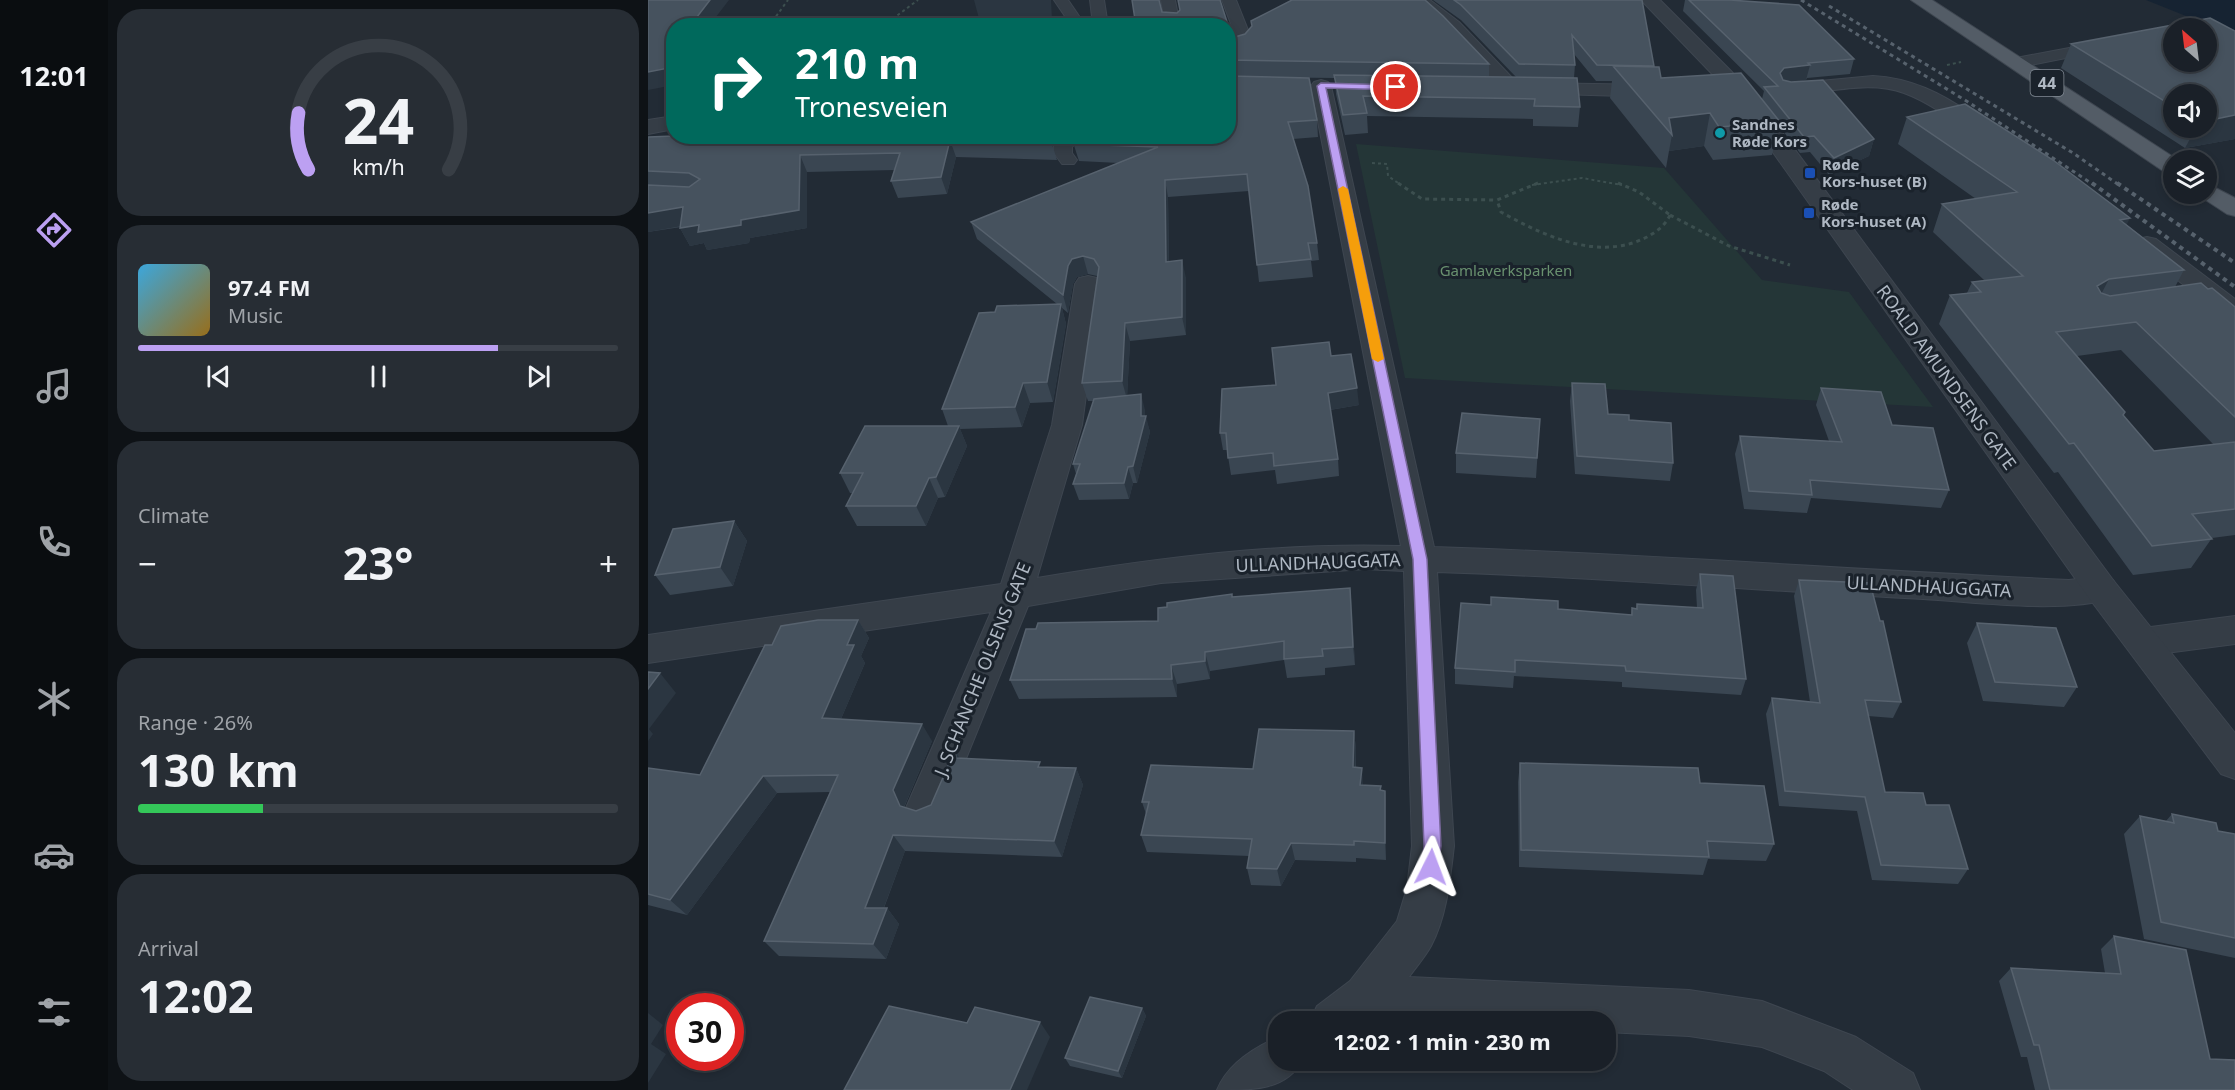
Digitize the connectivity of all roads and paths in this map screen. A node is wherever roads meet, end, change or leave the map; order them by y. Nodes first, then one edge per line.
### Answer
1 (788, 0) edge
2 (918, 0) edge
3 (1061, 0) edge
4 (1097, 0) edge
5 (1168, 0) edge
6 (1229, 0) edge
7 (1419, 0) edge
8 (1650, 0) edge
9 (1920, 0) edge
10 (775, 18) edge
11 (897, 18) edge
12 (1073, 18) edge
13 (1100, 18) edge
14 (1171, 18) edge
15 (2115, 45) edge
16 (1236, 47) edge
17 (2016, 63) junction
18 (1321, 86) dead end
19 (1488, 88) edge
20 (1511, 88) junction
21 (1788, 90) edge
22 (1678, 91) edge
23 (666, 124) edge
24 (648, 127) edge
25 (1064, 144) edge
26 (2005, 145) edge
27 (1068, 160) dead end
28 (2163, 161) edge
29 (1337, 162) junction
30 (2217, 197) edge
31 (1497, 200) junction
32 (2235, 208) edge
33 (1670, 215) junction
34 (2131, 232) edge
35 (1790, 265) dead end
36 (1088, 284) dead end
37 (2185, 304) edge
38 (2226, 305) edge
39 (1420, 559) junction
40 (2101, 589) junction
41 (1015, 595) junction
42 (2235, 630) edge
43 (2143, 642) junction
44 (648, 649) edge
45 (2235, 762) edge
46 (926, 808) edge
47 (1349, 1009) edge
48 (1268, 1069) edge
49 (1241, 1090) edge
50 (1896, 1090) edge

1 - 10 path
2 - 11 path
3 - 12 lane
4 - 13 lane
5 - 14 lane
6 - 16 lane
7 - 20 street
8 - 40 street, ROALD AMUNDSENS GATE
9 - 17 main road, 44
15 - 17 lane
17 - 28 main road, 44
18 - 29 street
19 - 20 street
20 - 22 street
21 - 26 street
23 - 24 street
25 - 27 lane
29 - 31 path
29 - 39 street
30 - 32 main road
31 - 33 path
31 - 33 path
33 - 35 path
34 - 38 street
36 - 41 street, J. SCHANCHE OLSENS GATE
37 - 38 lane
39 - 40 street, ULLANDHAUGGATA
39 - 41 street, ULLANDHAUGGATA
39 - 47 street
40 - 43 street, ROALD AMUNDSENS GATE
41 - 44 street, ULLANDHAUGGATA
41 - 46 street, J. SCHANCHE OLSENS GATE
42 - 43 street
43 - 45 street, ROALD AMUNDSENS GATE
47 - 50 street
48 - 49 street

